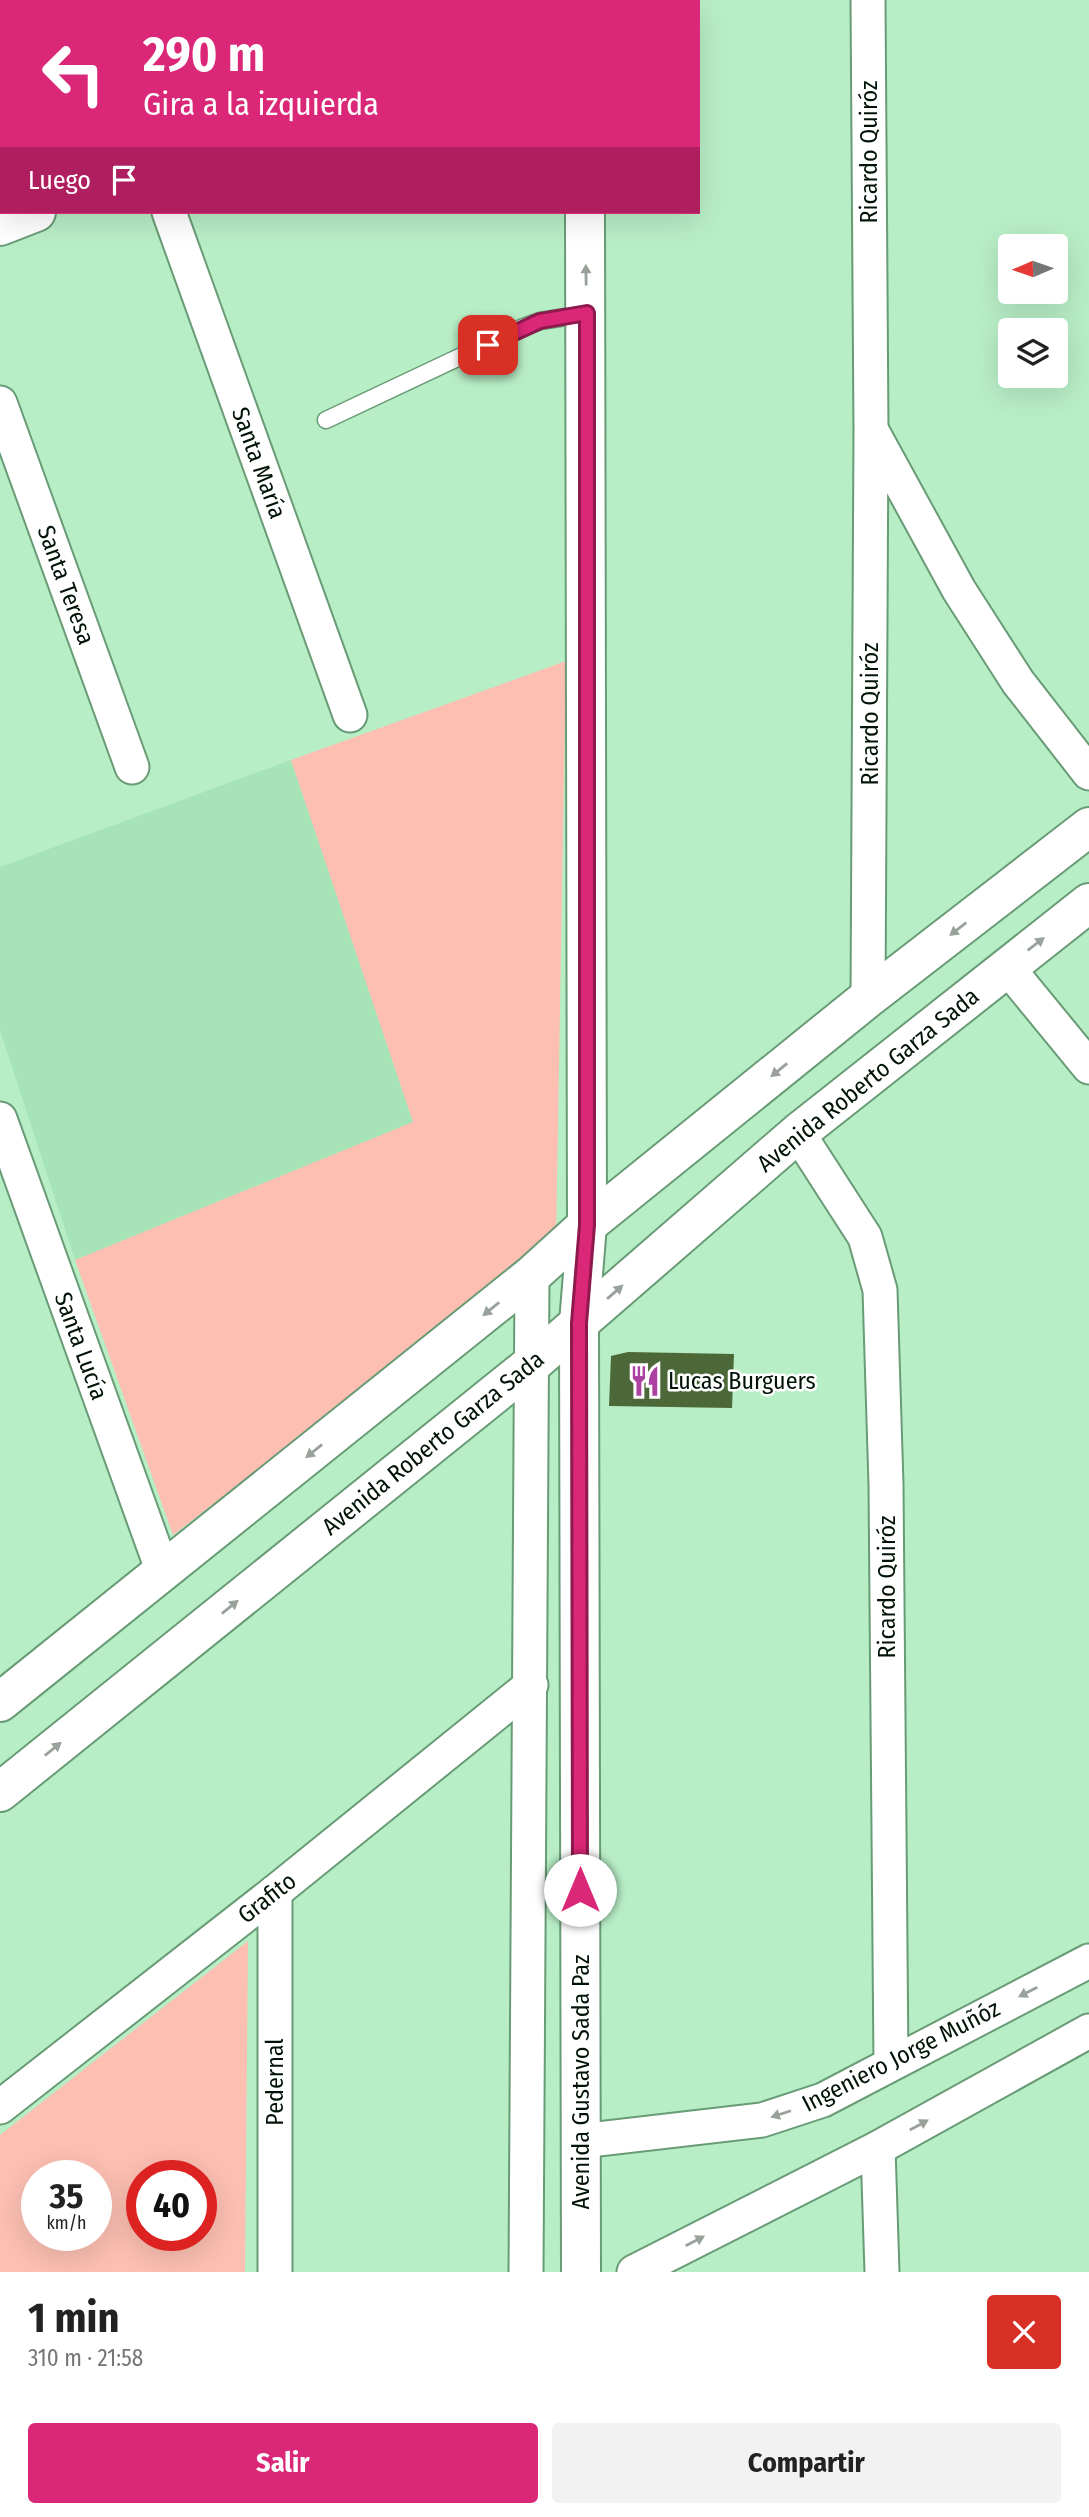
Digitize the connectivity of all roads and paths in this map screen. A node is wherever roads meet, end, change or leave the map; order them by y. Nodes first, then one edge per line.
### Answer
1 (868, 0) edge
2 (31, 214) edge
3 (170, 214) edge
4 (585, 214) edge
5 (0, 226) edge
6 (587, 313) junction
7 (0, 403) edge
8 (326, 420) dead end
9 (871, 430) junction
10 (350, 715) dead end
11 (132, 767) dead end
12 (1089, 774) edge
13 (1089, 827) edge
14 (1089, 903) edge
15 (1007, 967) junction
16 (868, 998) junction
17 (1089, 1067) edge
18 (0, 1119) edge
19 (798, 1133) junction
20 (587, 1225) junction
21 (532, 1275) junction
22 (579, 1323) junction
23 (533, 1363) junction
24 (163, 1572) junction
25 (531, 1685) junction
26 (0, 1702) edge
27 (0, 1792) edge
28 (275, 1892) junction
29 (1089, 1961) edge
30 (1089, 2031) edge
31 (891, 2063) junction
32 (0, 2107) edge
33 (581, 2141) junction
34 (878, 2148) junction
35 (275, 2272) edge
36 (526, 2272) edge
37 (582, 2272) edge
38 (634, 2272) edge
39 (882, 2272) edge

1 - 9 street, Ricardo Quiróz
2 - 5 street
3 - 10 street, Santa María
6 -> 4 street, Avenida Gustavo Sada Paz
6 - 8 lane
6 - 20 street, Avenida Gustavo Sada Paz
7 - 11 street, Santa Teresa
9 - 12 street, Ricardo Quiróz
9 - 16 street, Ricardo Quiróz
13 -> 16 street
15 -> 14 street, Avenida Roberto Garza Sada
15 - 17 street
15 - 19 street, Avenida Roberto Garza Sada
16 -> 20 street
18 - 24 street, Santa Lucía
22 -> 19 street, Avenida Roberto Garza Sada
19 - 31 street, Ricardo Quiróz
20 - 21 street
20 - 22 street, Avenida Gustavo Sada Paz
21 - 23 street
21 -> 24 street
22 - 23 street, Avenida Roberto Garza Sada
22 - 33 street, Avenida Gustavo Sada Paz
23 - 25 street
27 -> 23 street, Avenida Roberto Garza Sada
24 - 26 street
25 - 28 street, Grafito
25 - 36 street
28 - 32 street, Grafito
28 - 35 street, Pedernal
29 -> 31 street, Ingeniero Jorge Muñóz
34 -> 30 street
31 -> 33 street, Ingeniero Jorge Muñóz
33 - 37 street, Avenida Gustavo Sada Paz
38 -> 34 street
34 - 39 street

